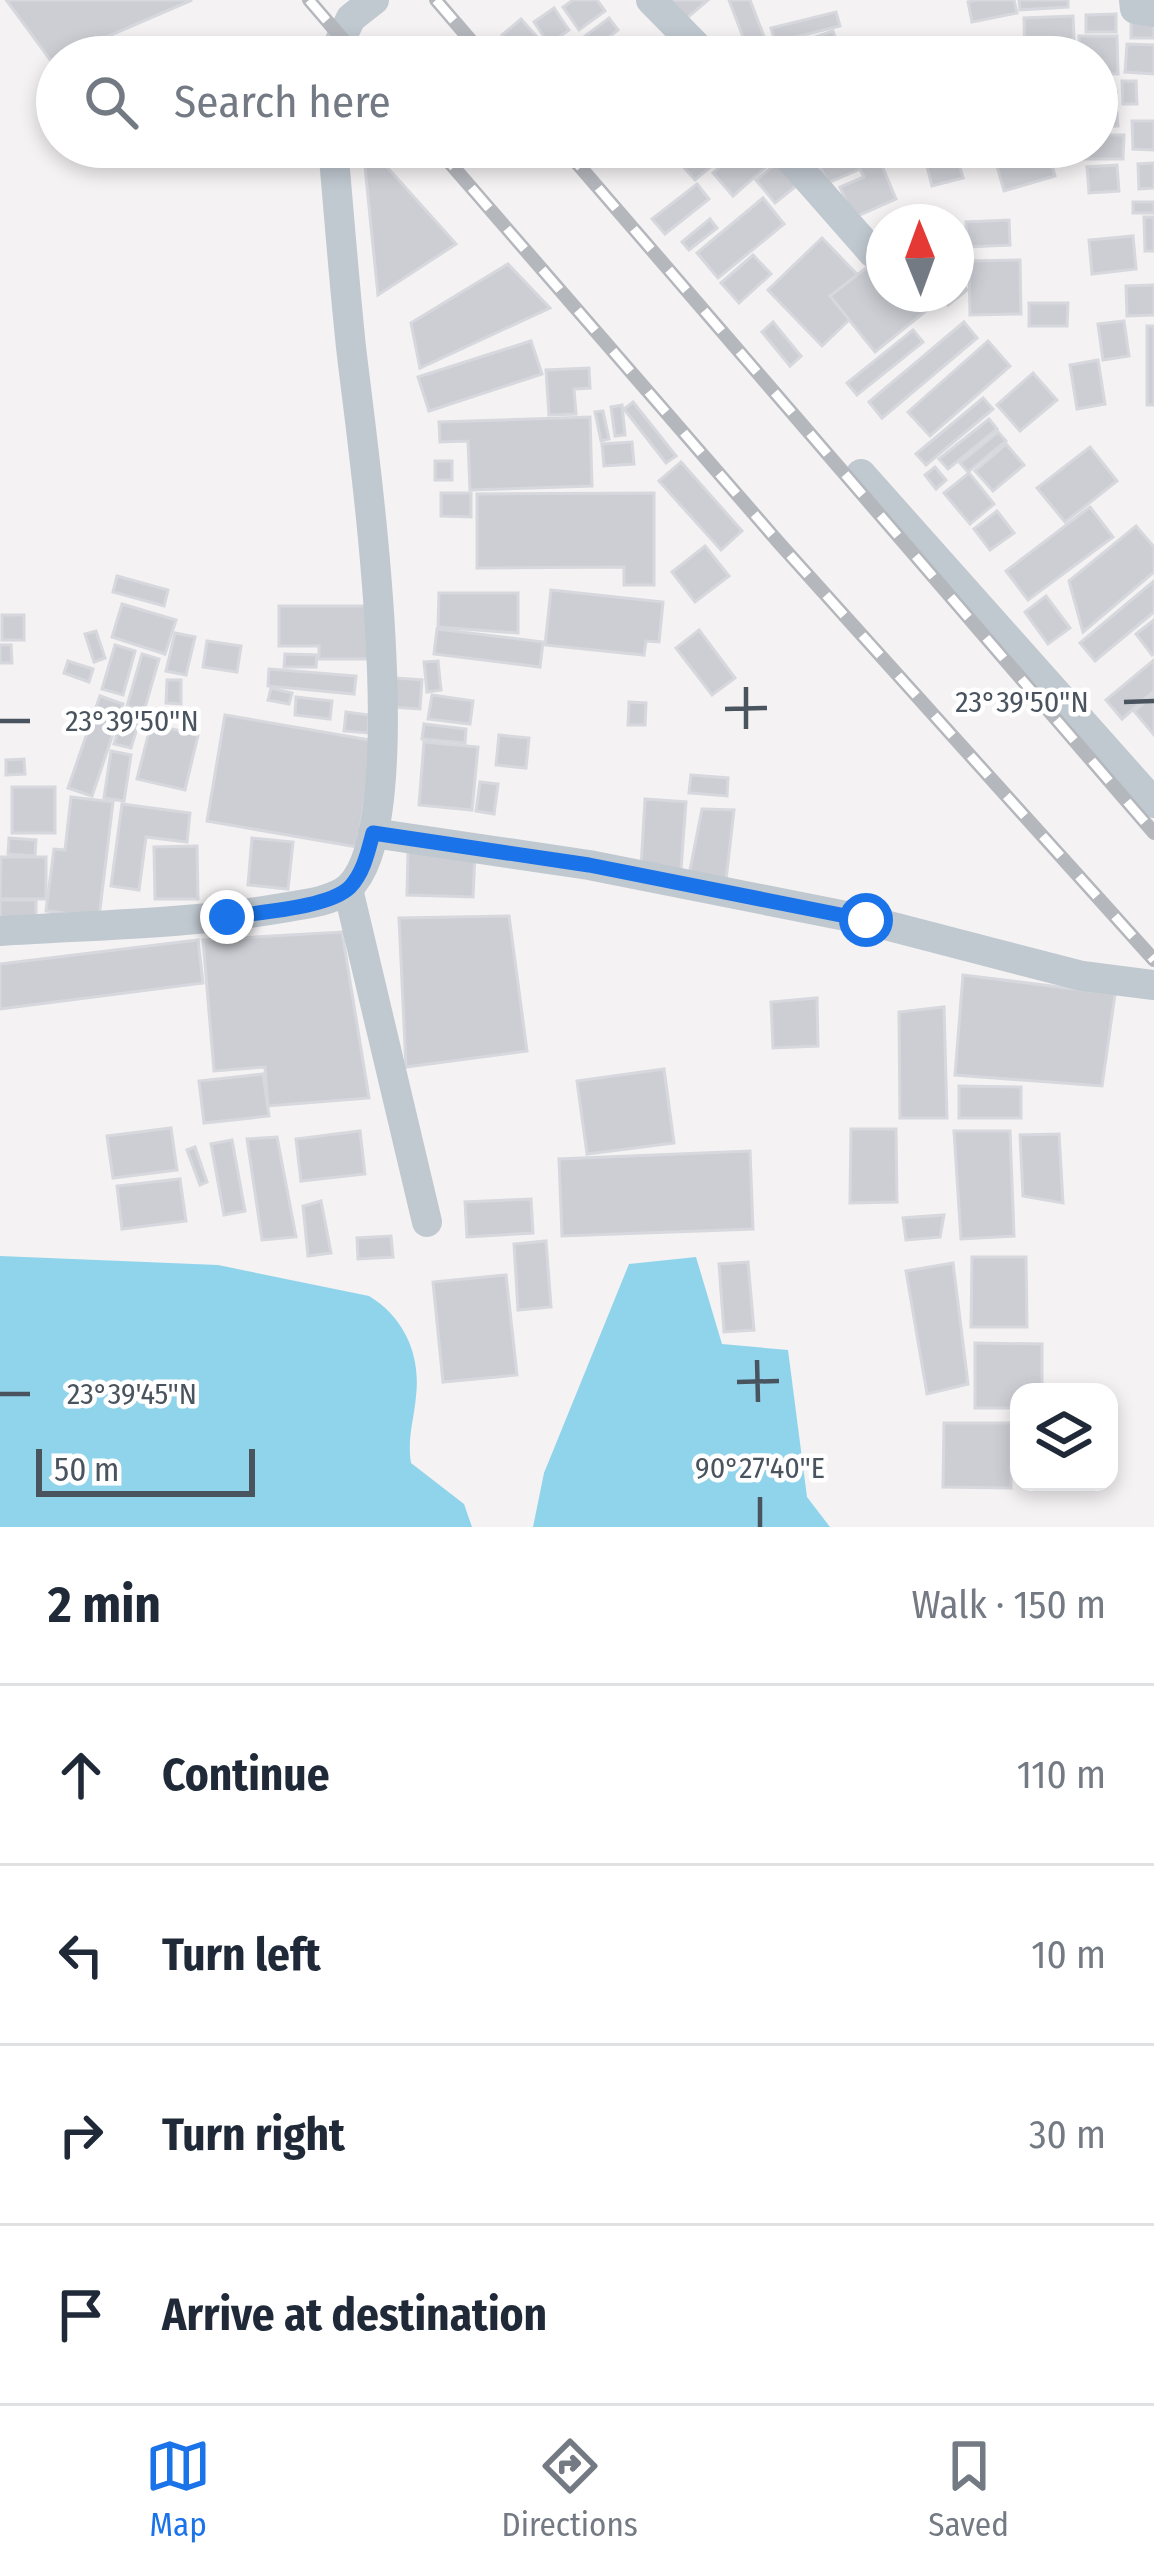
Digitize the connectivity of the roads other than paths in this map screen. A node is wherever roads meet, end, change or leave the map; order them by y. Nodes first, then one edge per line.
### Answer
1 (374, 0) edge
2 (651, 0) edge
3 (1134, 0) edge
4 (1154, 12) edge
5 (342, 36) edge
6 (686, 36) edge
7 (335, 168) edge
8 (798, 168) edge
9 (866, 245) edge
10 (861, 474) dead end
11 (1154, 803) edge
12 (373, 833) junction
13 (348, 889) junction
14 (0, 931) edge
15 (1154, 985) edge
16 (428, 1222) dead end

1 - 5 street
2 - 6 street
3 - 4 street
7 - 12 street
8 - 9 street
10 - 11 street
12 - 13 street
12 - 15 street
13 - 14 street
13 - 16 street

